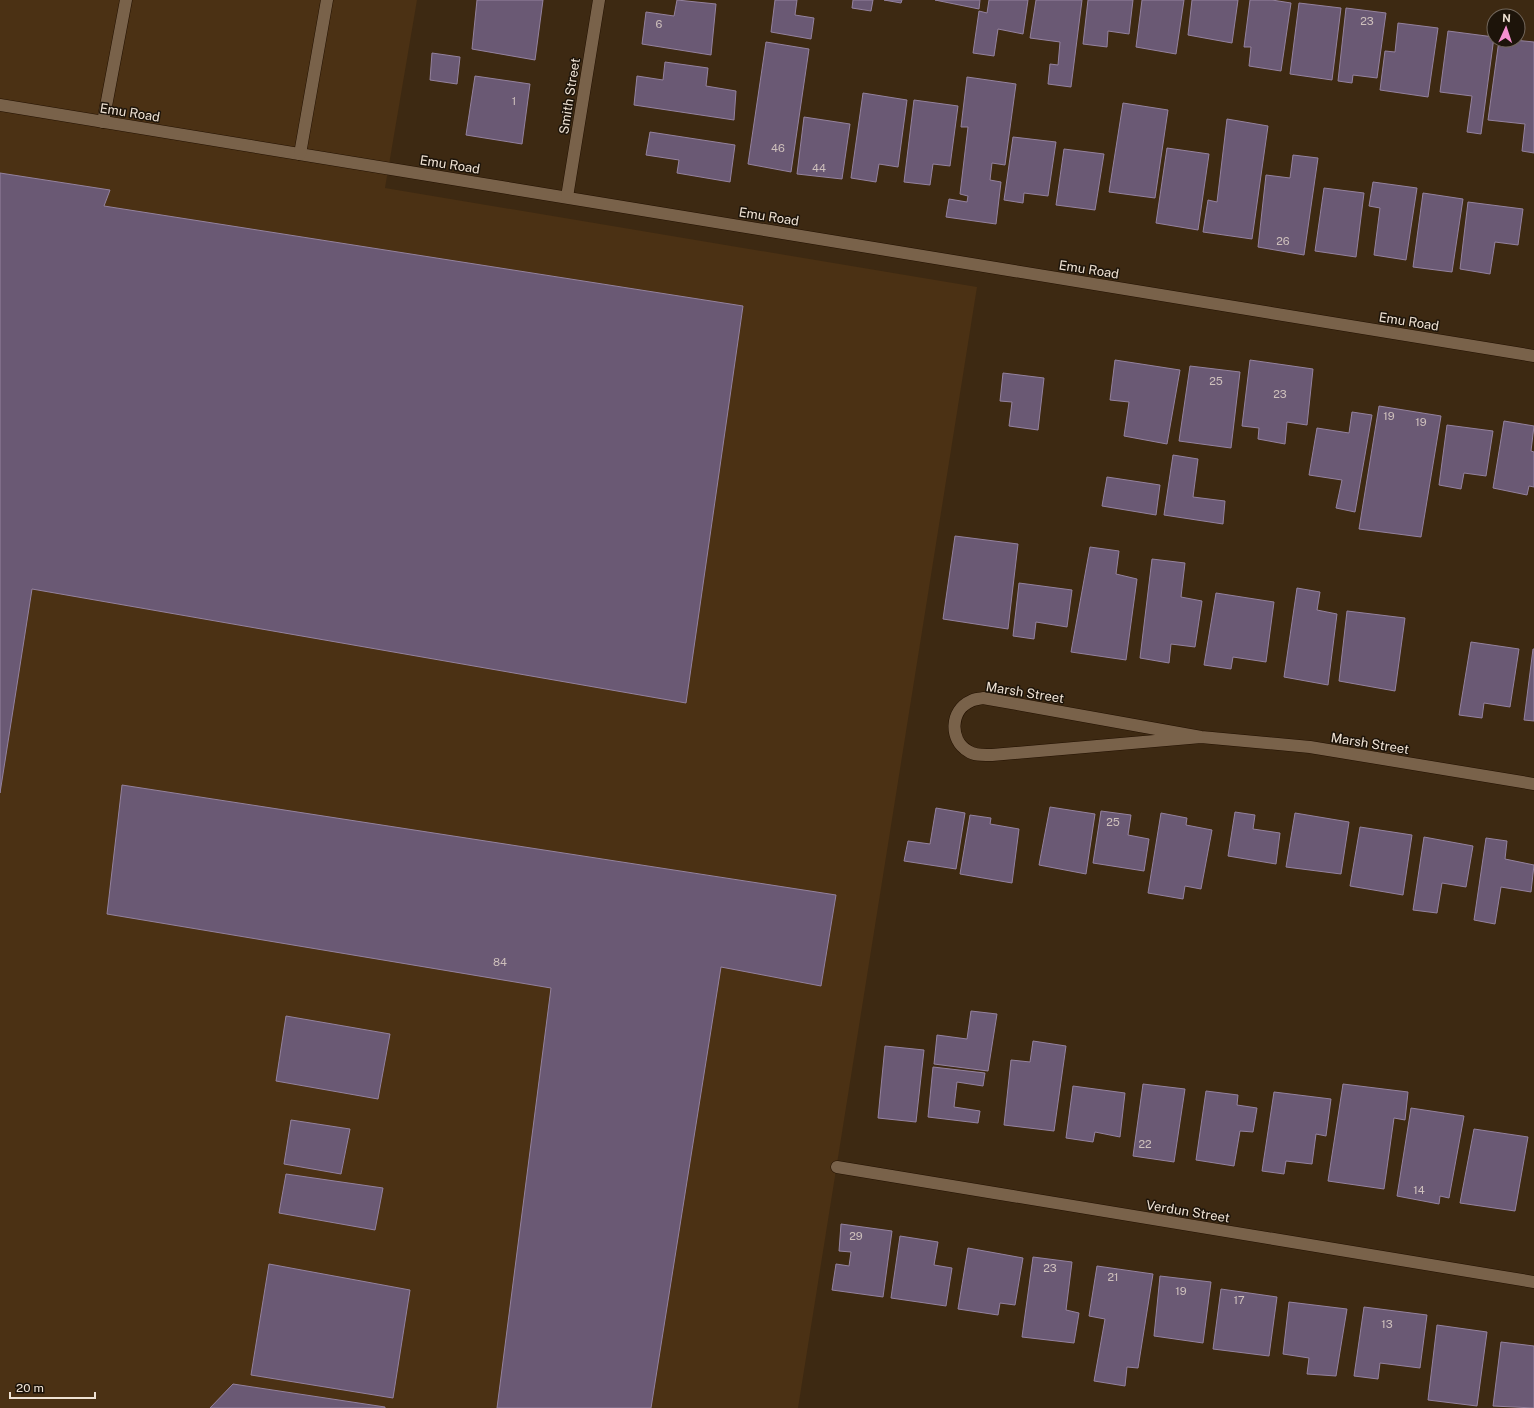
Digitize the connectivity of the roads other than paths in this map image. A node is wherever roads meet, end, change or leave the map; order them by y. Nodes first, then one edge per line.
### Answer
1 (126, 0) edge
2 (327, 0) edge
3 (598, 0) edge
4 (0, 105) edge
5 (103, 122) junction
6 (300, 154) junction
7 (567, 197) junction
8 (1534, 356) edge
9 (1201, 738) junction
10 (1534, 784) edge
11 (837, 1167) dead end
12 (1534, 1282) edge

1 - 5 street
2 - 6 street
3 - 7 street, Smith Street
4 - 5 street, Emu Road
5 - 6 street, Emu Road
6 - 7 street, Emu Road
7 - 8 street, Emu Road
9 - 9 street, Marsh Street
9 - 10 street, Marsh Street
11 - 12 street, Verdun Street

